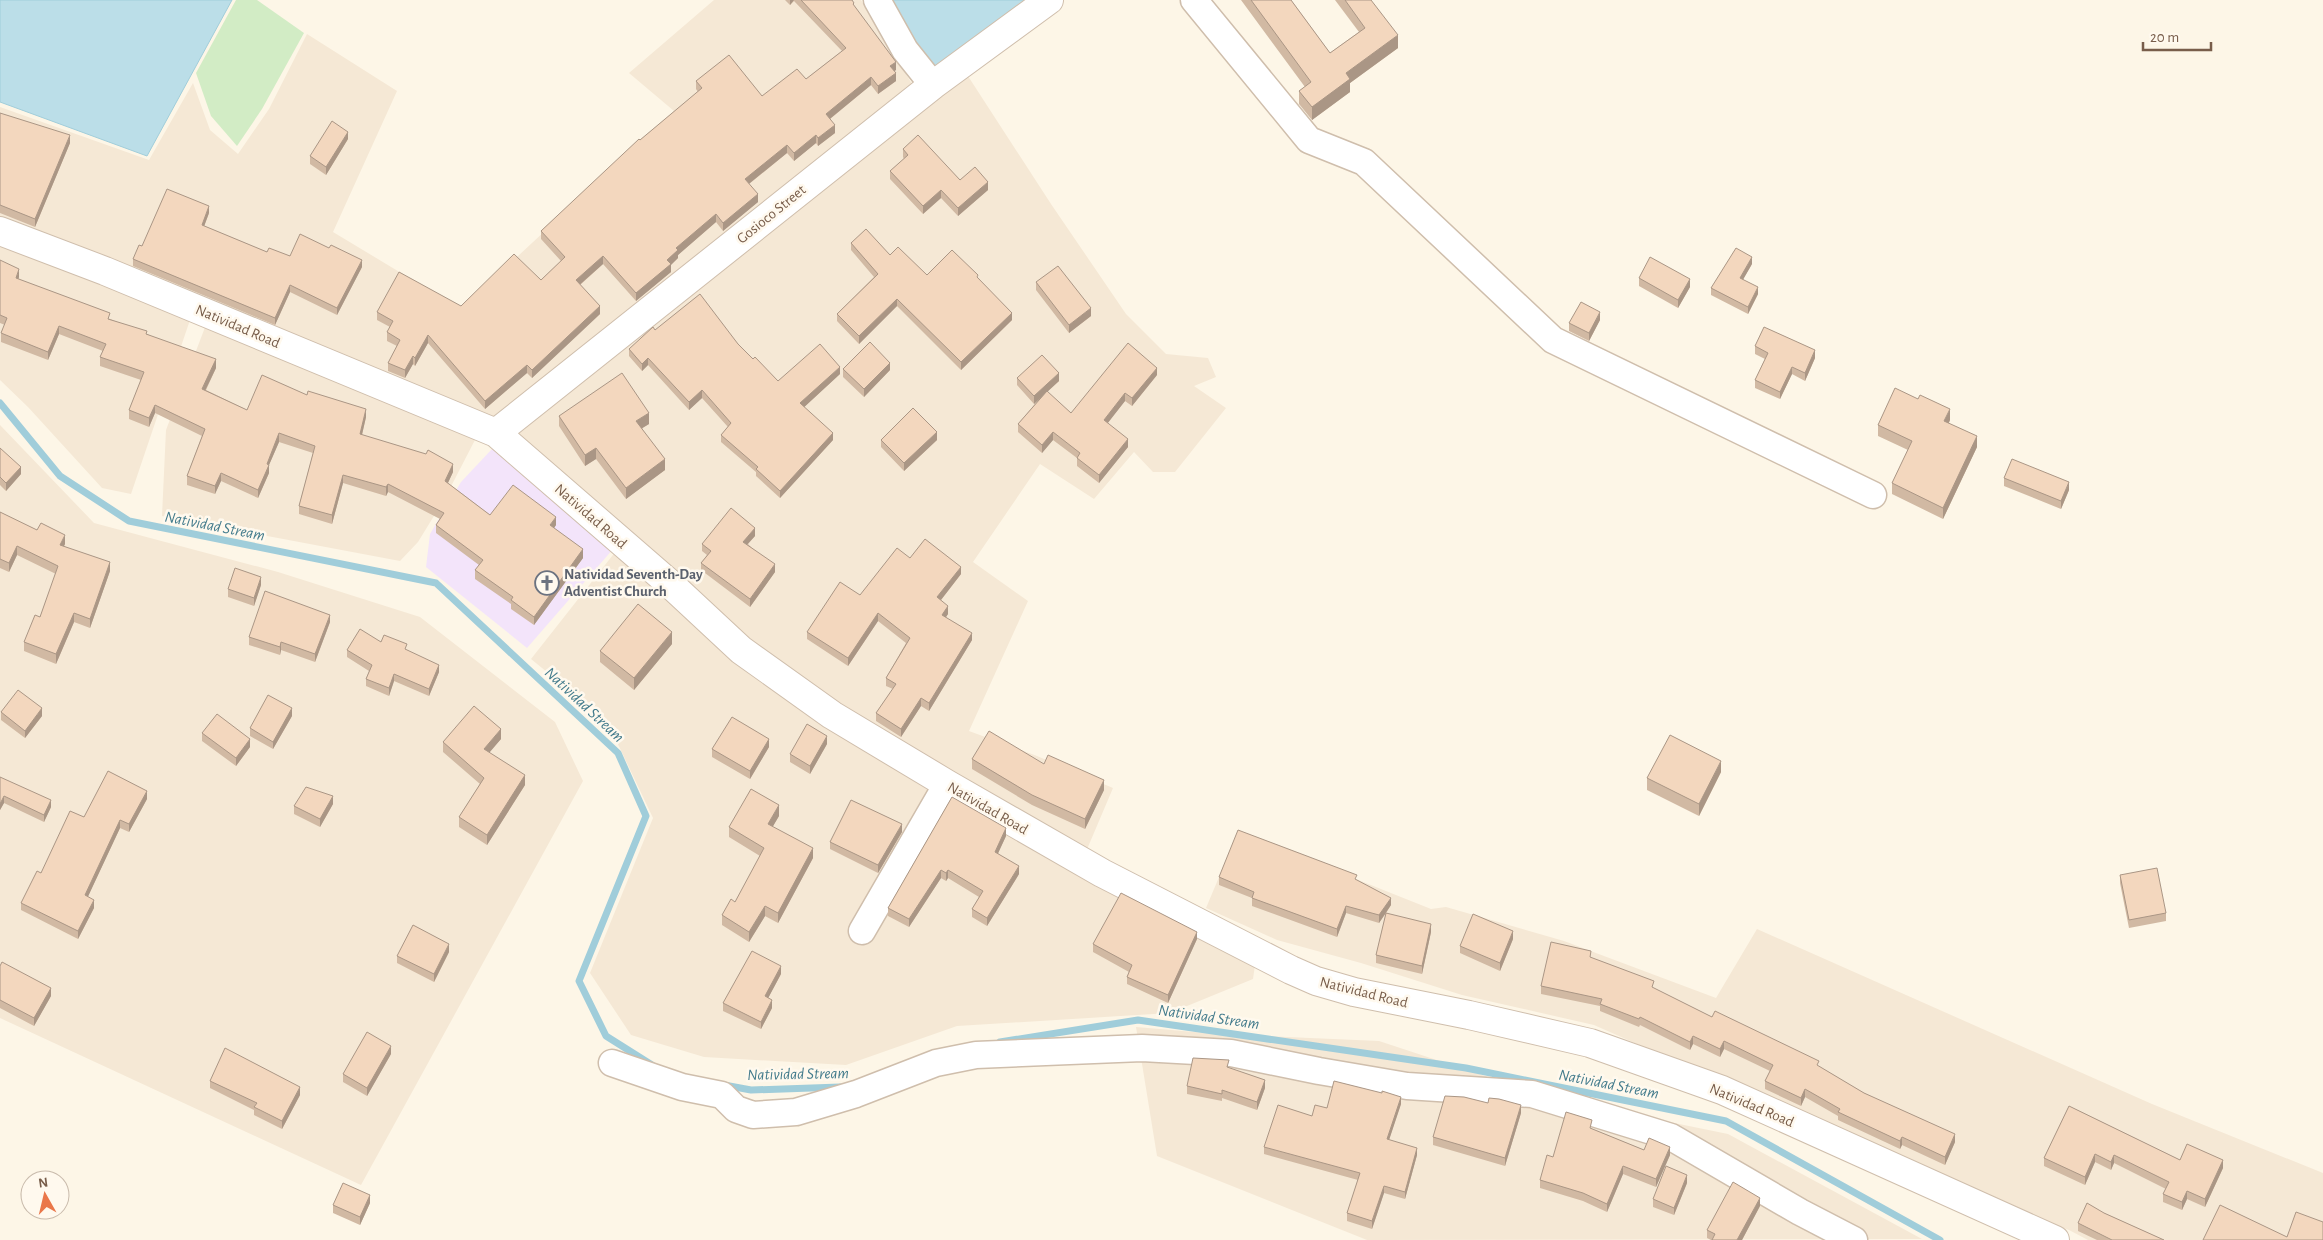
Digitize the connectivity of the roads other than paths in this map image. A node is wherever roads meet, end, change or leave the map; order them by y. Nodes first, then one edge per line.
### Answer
1 (876, 0) edge
2 (1049, 0) edge
3 (1194, 0) edge
4 (933, 85) junction
5 (0, 231) edge
6 (496, 433) junction
7 (1873, 495) dead end
8 (947, 784) junction
9 (862, 931) dead end
10 (612, 1063) dead end
11 (1854, 1240) edge
12 (2054, 1240) edge

1 - 4 street
2 - 4 street, Gosioco Street
3 - 7 street
4 - 6 street, Gosioco Street
5 - 6 street, Natividad Road
6 - 8 street, Natividad Road
8 - 9 street
8 - 12 street, Natividad Road
10 - 11 street

